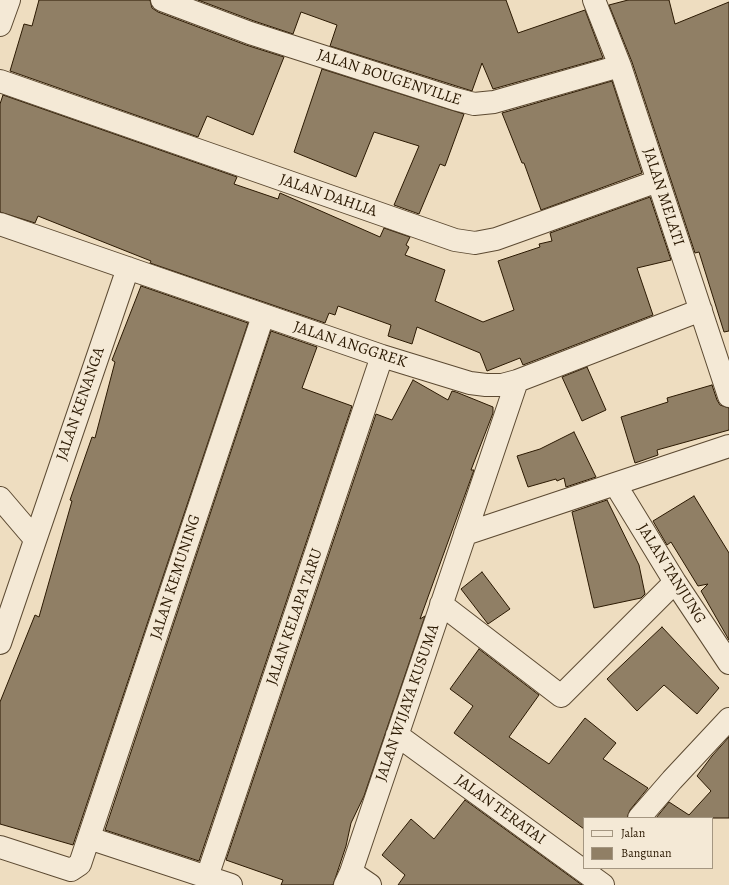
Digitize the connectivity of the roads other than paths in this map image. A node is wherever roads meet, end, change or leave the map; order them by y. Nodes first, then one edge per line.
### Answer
1 (8, 0) edge
2 (162, 0) edge
3 (594, 0) edge
4 (0, 25) edge
5 (620, 66) junction
6 (0, 82) edge
7 (658, 181) junction
8 (0, 224) edge
9 (128, 268) junction
10 (701, 310) junction
11 (263, 316) junction
12 (382, 356) junction
13 (517, 381) junction
14 (729, 396) edge
15 (729, 446) edge
16 (615, 484) junction
17 (0, 498) edge
18 (465, 534) junction
19 (35, 539) junction
20 (675, 582) junction
21 (442, 604) junction
22 (0, 643) edge
23 (729, 663) edge
24 (729, 720) edge
25 (397, 735) junction
26 (640, 817) edge
27 (89, 838) junction
28 (0, 847) edge
29 (583, 866) edge
30 (587, 869) edge
31 (597, 876) edge
32 (208, 877) junction
33 (348, 878) edge
34 (231, 885) edge
35 (370, 885) edge

1 - 4 street
2 - 5 street, JALAN BOUGENVILLE
3 - 5 street, JALAN MELATI
5 - 7 street, JALAN MELATI
6 - 7 street, JALAN DAHLIA
7 - 10 street, JALAN MELATI
8 - 9 street, JALAN ANGGREK
9 - 11 street, JALAN ANGGREK
9 - 19 street, JALAN KENANGA
10 - 13 street, JALAN ANGGREK
10 - 14 street, JALAN MELATI
11 - 12 street, JALAN ANGGREK
11 - 27 street, JALAN KEMUNING
12 - 13 street, JALAN ANGGREK
12 - 32 street, JALAN KELAPA TARU
13 - 18 street, JALAN WIJAYA KUSUMA
15 - 16 street
16 - 18 street
16 - 20 street, JALAN TANJUNG
17 - 19 street
18 - 21 street, JALAN WIJAYA KUSUMA
19 - 22 street, JALAN KENANGA
20 - 21 street
20 - 23 street, JALAN TANJUNG
21 - 25 street, JALAN WIJAYA KUSUMA
24 - 26 street
25 - 29 street, JALAN TERATAI
25 - 33 street, JALAN WIJAYA KUSUMA
27 - 28 street, JALAN KEMUNING
27 - 32 street
30 - 31 street, JALAN TERATAI
32 - 34 street
33 - 35 street

